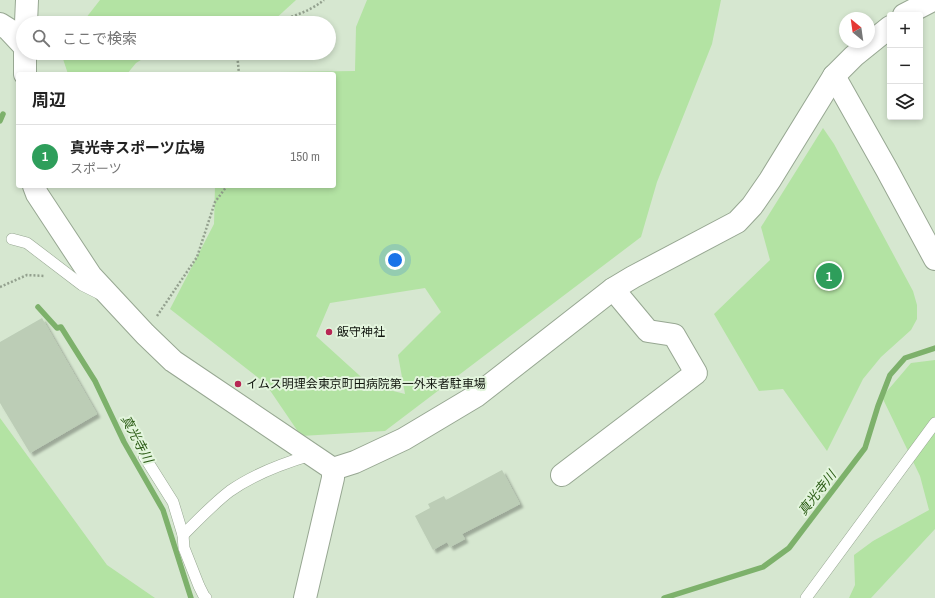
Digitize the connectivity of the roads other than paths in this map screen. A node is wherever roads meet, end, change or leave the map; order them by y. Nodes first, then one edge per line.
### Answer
1 (27, 0) edge
2 (933, 0) edge
3 (904, 12) edge
4 (26, 16) edge
5 (0, 24) edge
6 (887, 25) edge
7 (16, 38) edge
8 (25, 60) edge
9 (25, 72) edge
10 (834, 76) junction
11 (35, 188) edge
12 (12, 239) dead end
13 (935, 259) edge
14 (613, 289) junction
15 (115, 301) junction
16 (935, 423) edge
17 (312, 455) junction
18 (144, 456) dead end
19 (333, 469) junction
20 (562, 475) dead end
21 (183, 535) junction
22 (206, 598) edge
23 (305, 598) edge
24 (806, 598) edge

1 - 4 street
2 - 3 street
5 - 7 street
6 - 10 street
8 - 9 street
10 - 13 street
10 - 14 street
11 - 15 street
12 - 15 lane
14 - 19 street
14 - 20 street
15 - 17 street
16 - 24 lane
17 - 19 street
17 - 21 lane
18 - 21 lane
19 - 23 street
21 - 22 lane

